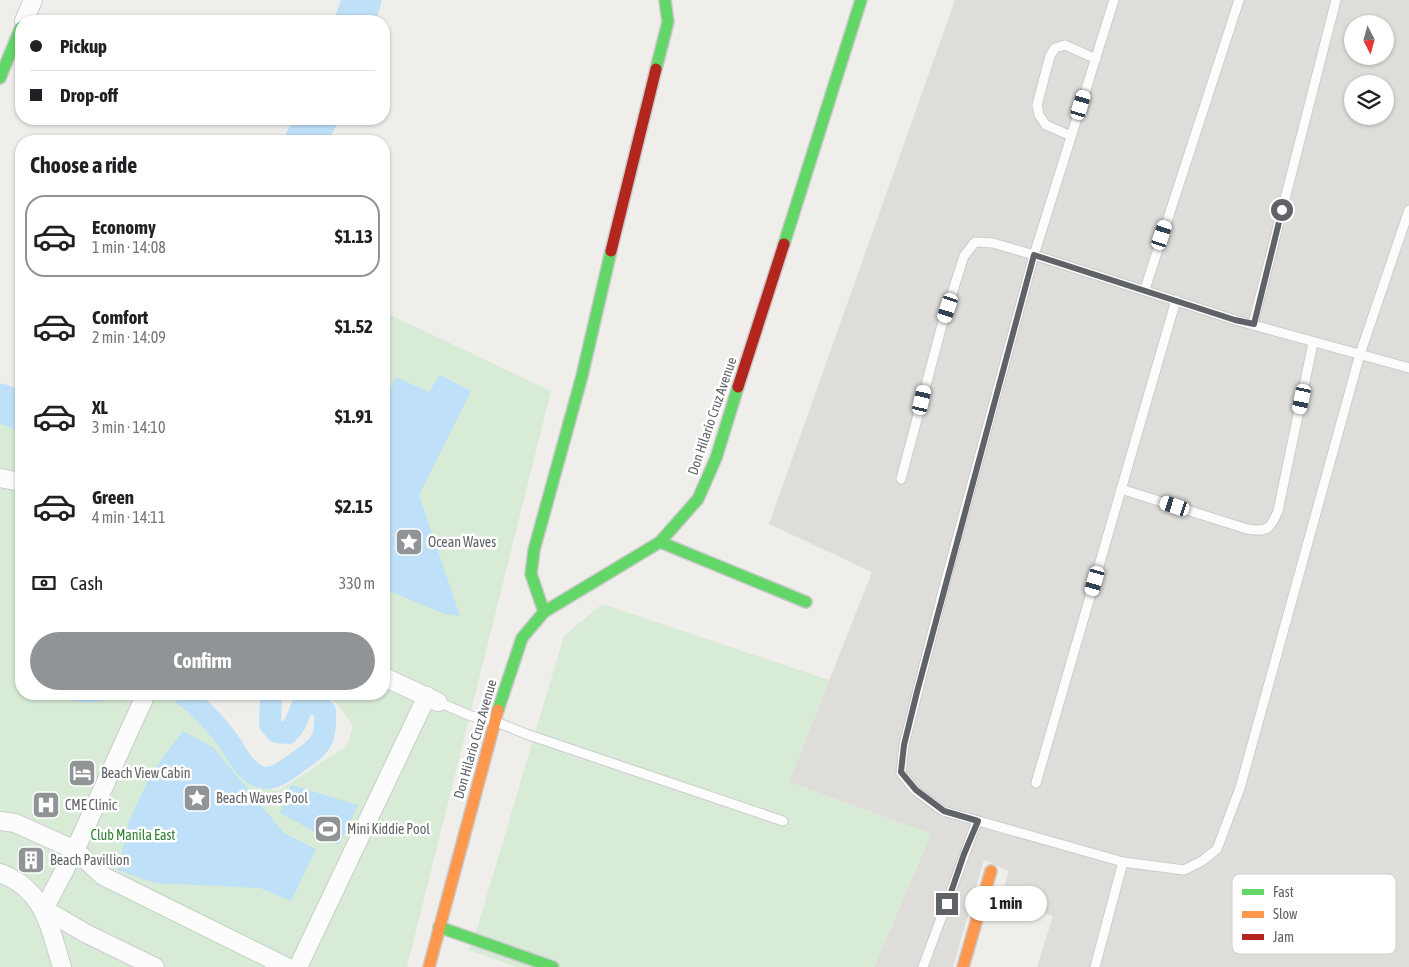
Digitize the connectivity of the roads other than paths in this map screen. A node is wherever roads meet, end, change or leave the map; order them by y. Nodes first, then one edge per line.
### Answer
1 (32, 0) edge
2 (665, 0) edge
3 (861, 0) edge
4 (1114, 0) edge
5 (1239, 0) edge
6 (1336, 0) edge
7 (26, 15) edge
8 (15, 42) edge
9 (1096, 59) junction
10 (0, 78) edge
11 (1072, 136) junction
12 (1409, 210) edge
13 (1034, 255) junction
14 (1145, 289) junction
15 (1176, 300) junction
16 (1254, 324) junction
17 (1313, 343) junction
18 (1360, 354) junction
19 (1409, 368) edge
20 (0, 478) edge
21 (901, 479) dead end
22 (15, 481) edge
23 (1122, 489) junction
24 (660, 542) junction
25 (806, 602) dead end
26 (544, 612) junction
27 (390, 680) edge
28 (432, 699) junction
29 (143, 700) edge
30 (494, 721) junction
31 (1036, 783) dead end
32 (0, 820) edge
33 (783, 821) dead end
34 (978, 821) junction
35 (75, 850) junction
36 (1123, 862) junction
37 (991, 871) dead end
38 (0, 873) edge
39 (44, 909) junction
40 (439, 927) junction
41 (62, 967) edge
42 (155, 967) edge
43 (287, 967) edge
44 (298, 967) edge
45 (429, 967) edge
46 (553, 967) edge
47 (923, 967) edge
48 (963, 967) edge
49 (1095, 967) edge

1 - 7 street
2 - 26 street
3 - 24 street, Don Hilario Cruz Avenue
4 - 9 lane
5 - 14 lane
6 - 16 lane
8 - 10 street
9 - 11 lane
9 - 11 lane
11 - 13 lane
12 - 18 lane
13 - 14 lane
13 - 21 lane
13 - 34 lane
14 - 15 lane
15 - 16 lane
15 - 23 lane
16 - 17 lane
17 - 18 lane
17 - 23 lane
18 - 19 lane
18 - 36 lane
20 - 22 street
23 - 31 lane
24 - 25 street
24 - 26 street, Don Hilario Cruz Avenue
26 - 30 street, Don Hilario Cruz Avenue
27 - 28 street
28 - 30 lane
28 - 44 street
29 - 35 street
30 - 33 lane
30 - 40 street, Don Hilario Cruz Avenue
32 - 35 street
34 - 36 lane
34 - 47 lane
35 - 39 street
35 - 43 street
36 - 49 lane
37 - 48 street
38 - 39 street
39 - 41 street
39 - 42 street
40 - 45 street, Don Hilario Cruz Avenue
40 - 46 street

